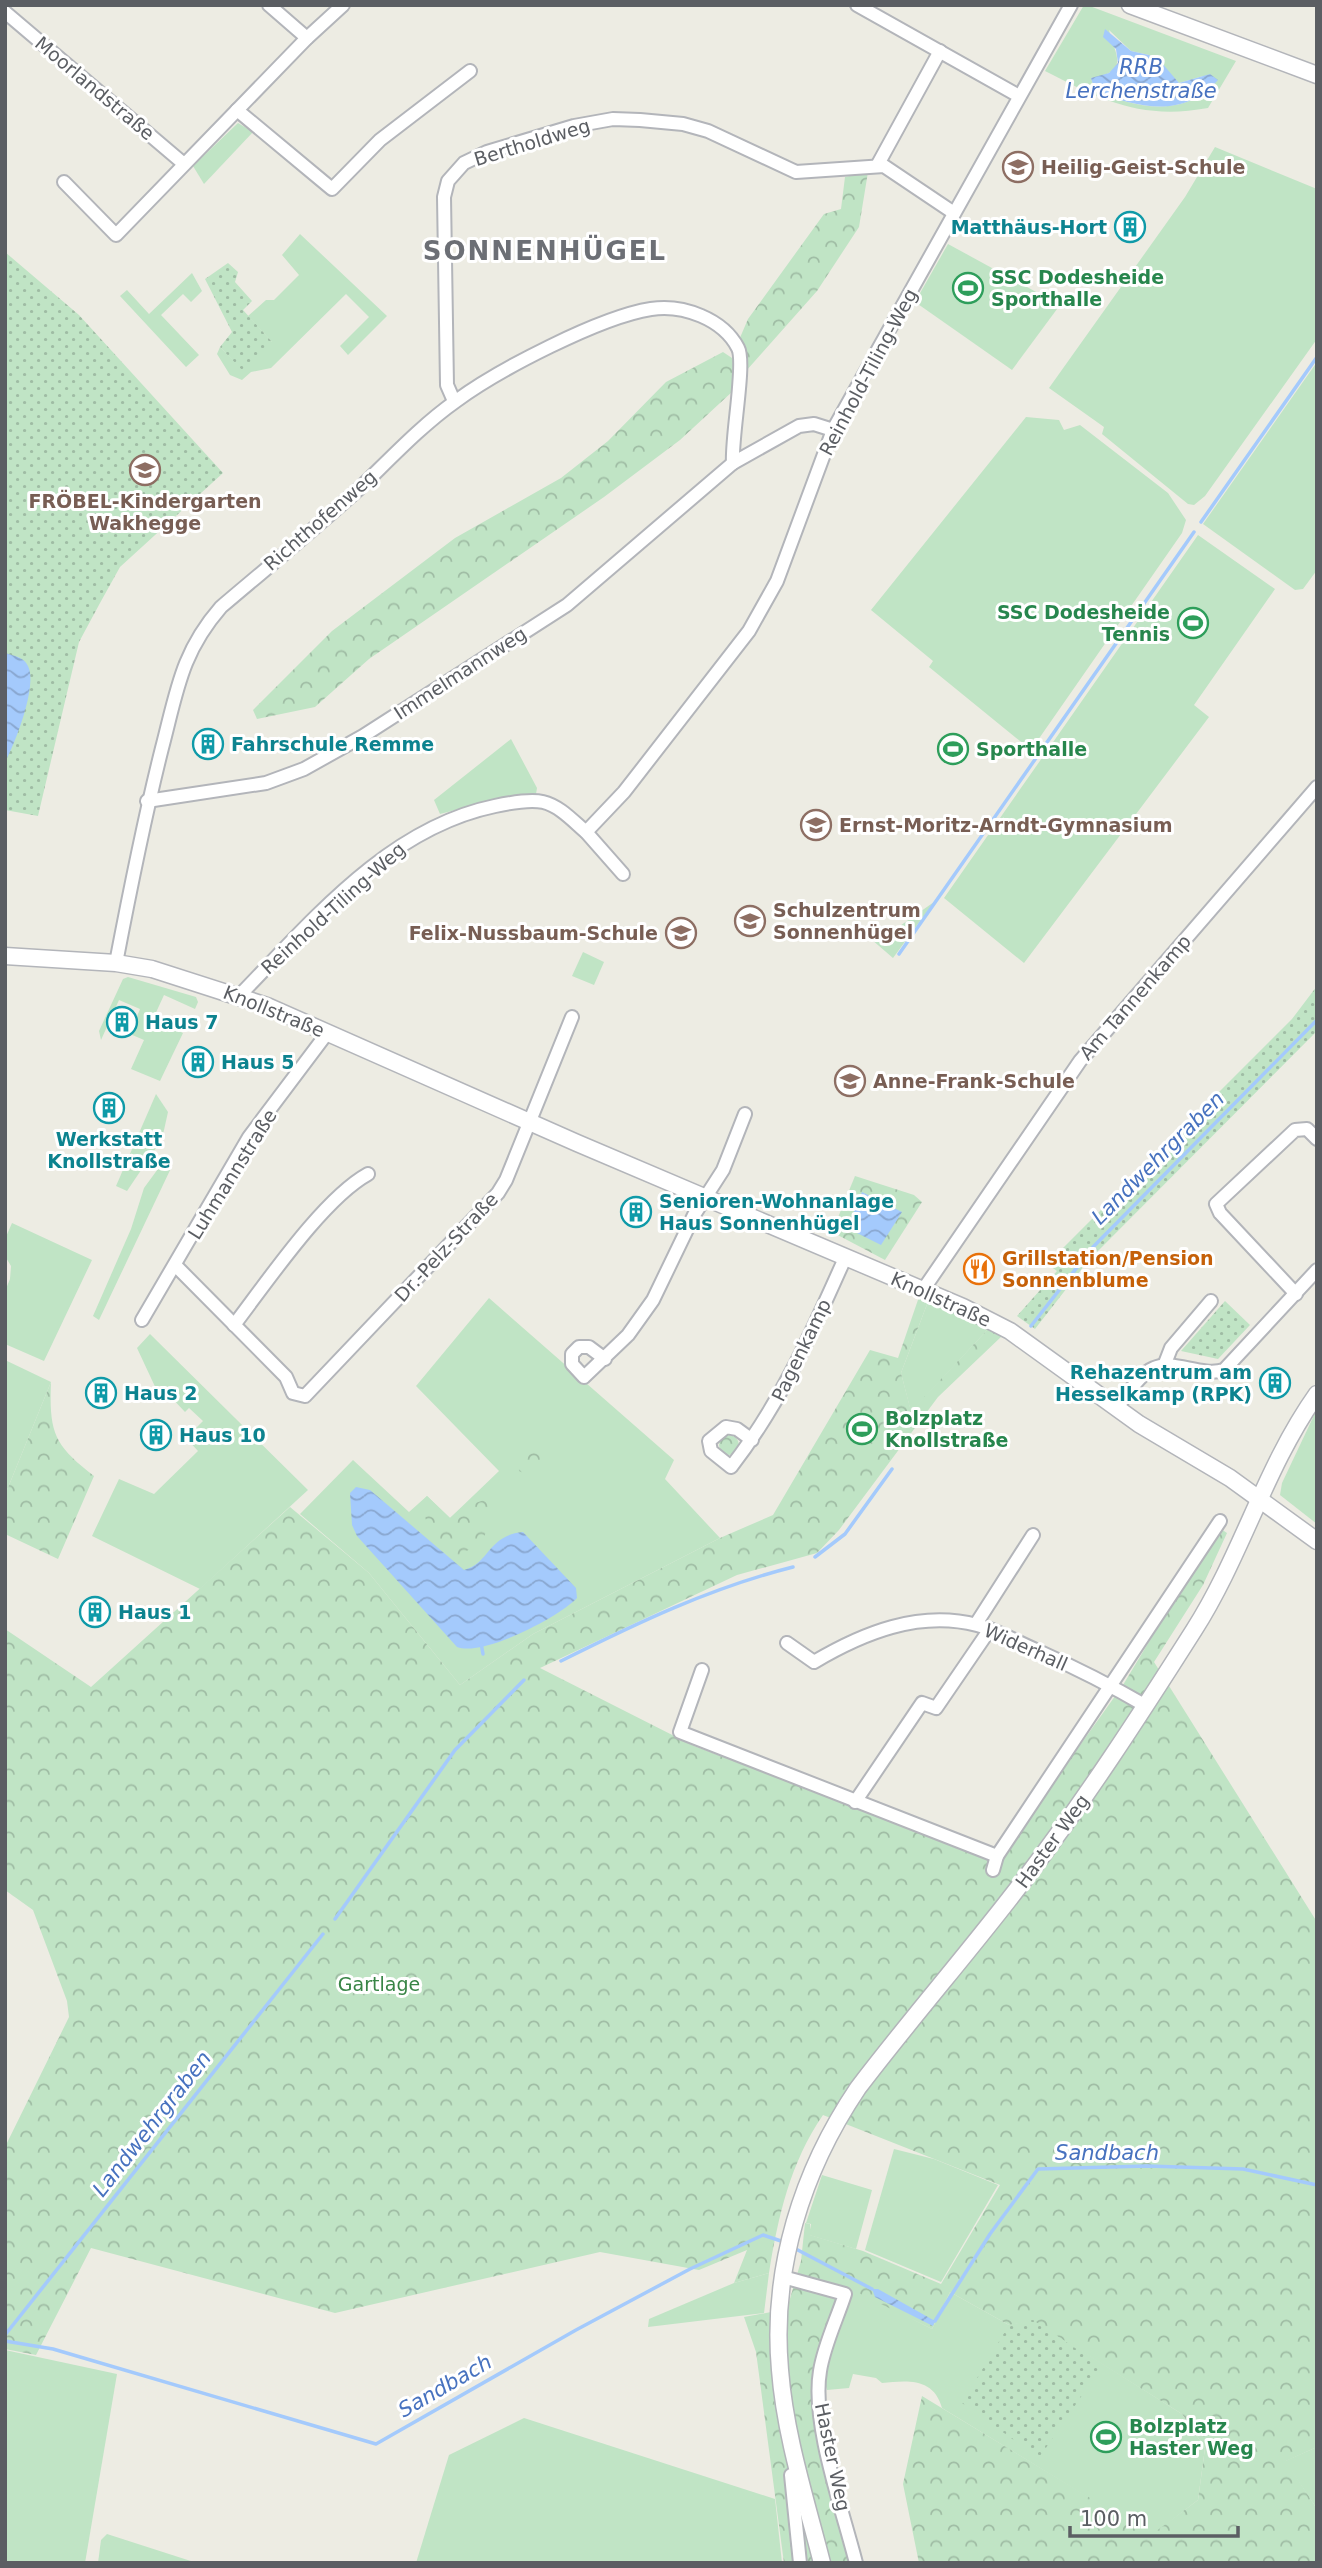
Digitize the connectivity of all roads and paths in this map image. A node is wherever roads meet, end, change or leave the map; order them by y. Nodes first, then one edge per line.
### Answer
1 (269, 5) edge
2 (343, 5) edge
3 (857, 5) edge
4 (1071, 5) edge
5 (1130, 5) edge
6 (5, 12) edge
7 (307, 38) junction
8 (940, 51) junction
9 (470, 71) dead end
10 (1317, 75) edge
11 (1019, 96) junction
12 (237, 110) junction
13 (184, 164) junction
14 (877, 166) junction
15 (64, 182) dead end
16 (954, 213) junction
17 (454, 401) junction
18 (833, 430) junction
19 (733, 463) junction
20 (1317, 787) edge
21 (147, 801) junction
22 (586, 832) junction
23 (623, 874) dead end
24 (5, 956) edge
25 (116, 962) junction
26 (239, 996) junction
27 (572, 1017) dead end
28 (328, 1032) junction
29 (745, 1114) dead end
30 (529, 1121) junction
31 (1317, 1139) edge
32 (368, 1174) dead end
33 (706, 1197) junction
34 (845, 1258) junction
35 (176, 1266) junction
36 (1317, 1270) edge
37 (923, 1290) junction
38 (1296, 1294) junction
39 (1211, 1301) dead end
40 (142, 1320) dead end
41 (234, 1325) junction
42 (605, 1359) dead end
43 (1164, 1366) junction
44 (1317, 1394) edge
45 (1116, 1408) junction
46 (752, 1440) dead end
47 (1260, 1498) junction
48 (1220, 1521) dead end
49 (1033, 1535) dead end
50 (1317, 1541) edge
51 (976, 1625) junction
52 (989, 1629) junction
53 (787, 1643) dead end
54 (702, 1670) dead end
55 (1111, 1686) junction
56 (1146, 1706) junction
57 (855, 1802) junction
58 (998, 1856) junction
59 (993, 1870) dead end
60 (783, 2277) junction
61 (792, 2476) dead end
62 (800, 2563) edge
63 (822, 2563) edge
64 (856, 2563) edge

1 - 7 street
2 - 7 street
3 - 8 street
4 - 11 street, Reinhold-Tiling-Weg
5 - 10 street
6 - 13 street, Moorlandstraße
7 - 12 street
8 - 11 street
8 - 14 street
9 - 12 street
11 - 16 street, Reinhold-Tiling-Weg
12 - 13 street
13 - 15 street
14 - 16 street
14 - 17 street, Bertholdweg
16 - 18 street, Reinhold-Tiling-Weg
17 - 19 street, Richthofenweg
17 - 21 street, Richthofenweg
18 - 19 street, Immelmannweg
18 - 22 street, Reinhold-Tiling-Weg
19 - 21 street, Immelmannweg
20 - 37 street, Am Tannenkamp
21 - 25 street, Richthofenweg
22 - 23 street, Reinhold-Tiling-Weg
22 - 26 street, Reinhold-Tiling-Weg
24 - 25 street, Knollstraße
25 - 26 street, Knollstraße
26 - 28 street, Knollstraße
27 - 30 street
28 - 30 street, Knollstraße
28 - 35 street, Luhmannstraße
29 - 33 street
30 - 33 street, Knollstraße
30 - 41 street, Dr.-Pelz-Straße
31 - 38 street
32 - 41 street
33 - 34 street, Knollstraße
33 - 42 street
34 - 37 street, Knollstraße
34 - 46 street, Pagenkamp
35 - 40 street, Luhmannstraße
35 - 41 street
36 - 38 street
37 - 45 street, Knollstraße
38 - 43 street
39 - 43 street
43 - 45 street
44 - 47 street, Haster Weg
45 - 47 street, Knollstraße
47 - 50 street, Knollstraße
47 - 56 street, Haster Weg
48 - 55 street, Haster Weg
49 - 51 street
51 - 52 street, Widerhall
51 - 53 street, Widerhall
52 - 55 street, Widerhall
52 - 57 street
54 - 57 street, Haster Weg
55 - 56 street, Widerhall
55 - 58 street, Haster Weg
56 - 60 street, Haster Weg
57 - 58 street, Haster Weg
58 - 59 street, Haster Weg
60 - 63 street, Haster Weg
60 - 64 street, Haster Weg
61 - 62 street

